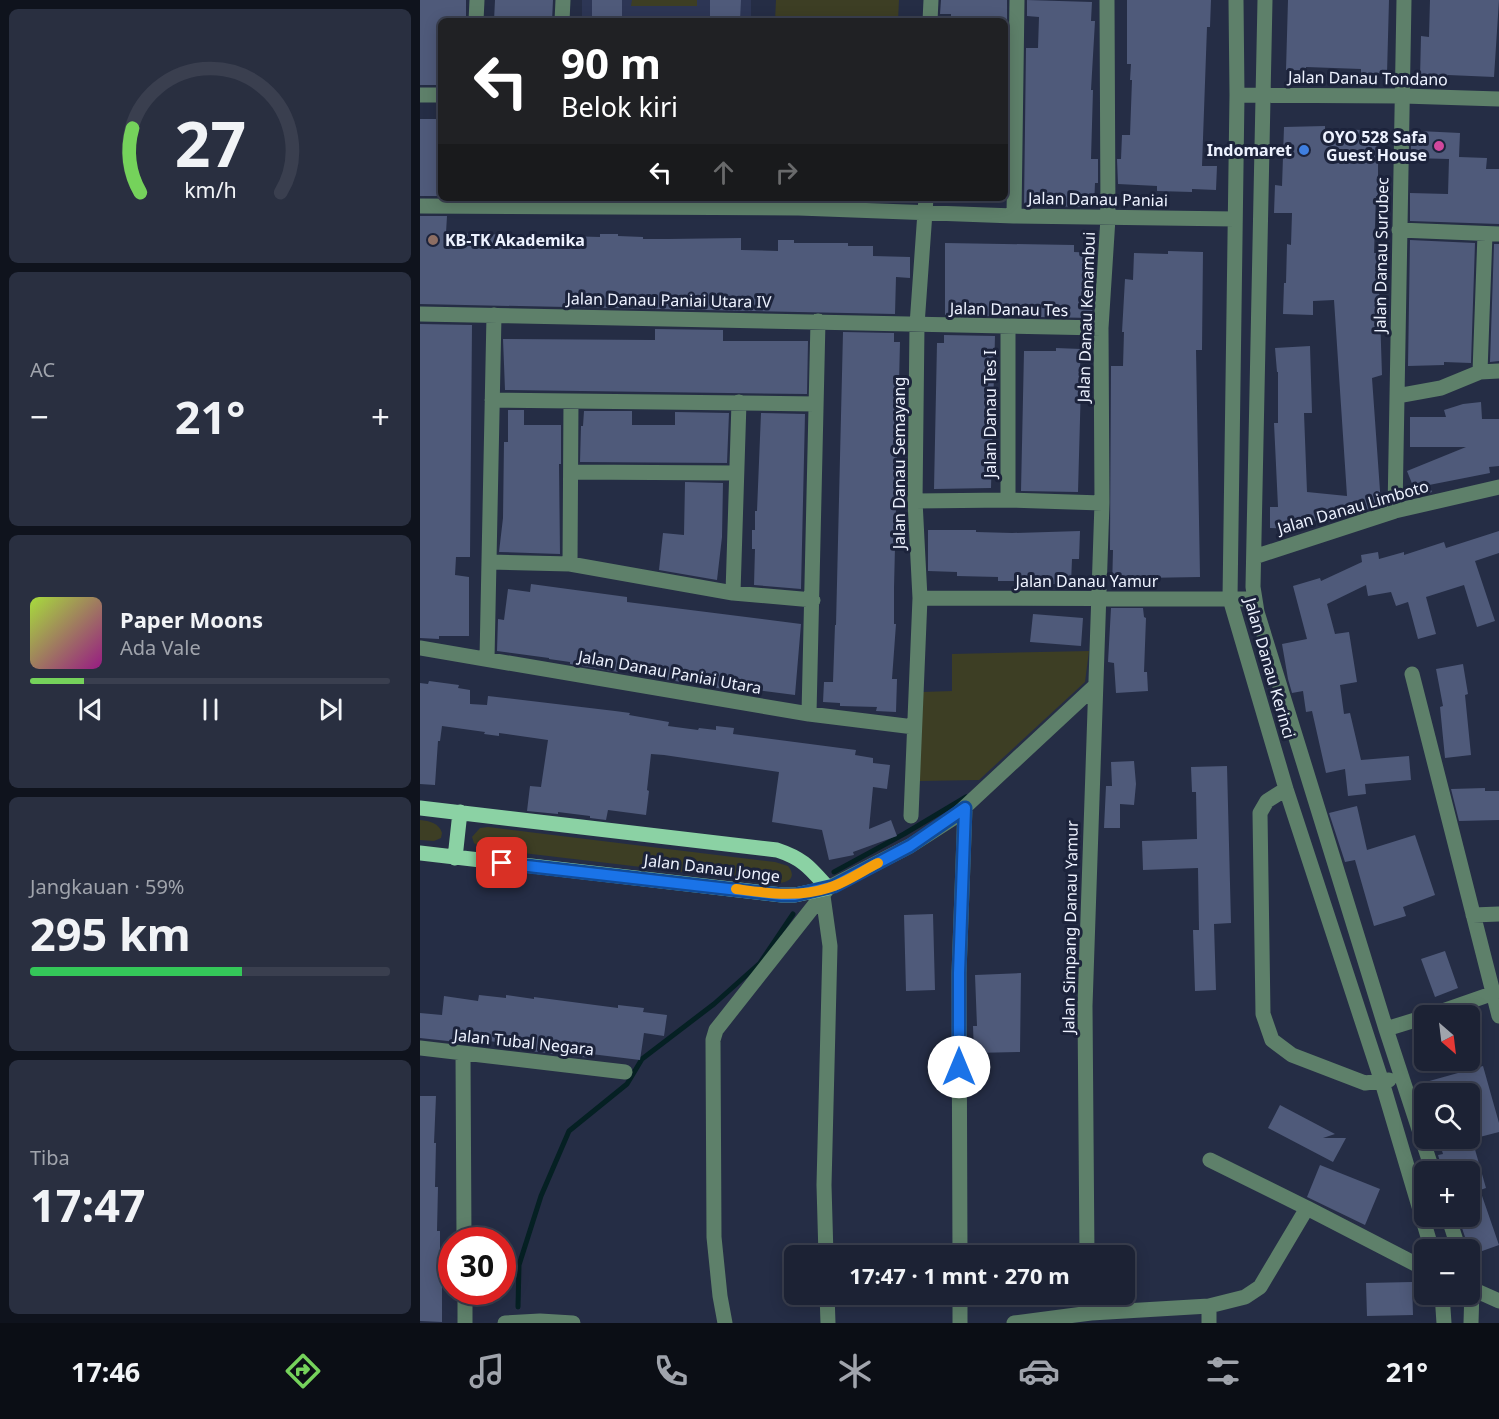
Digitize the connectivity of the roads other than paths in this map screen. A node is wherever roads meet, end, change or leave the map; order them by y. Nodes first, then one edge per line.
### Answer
1 (477, 0) edge
2 (563, 0) edge
3 (931, 0) edge
4 (1017, 0) edge
5 (1107, 0) edge
6 (1236, 0) edge
7 (1265, 0) edge
8 (1404, 0) edge
9 (476, 18) edge
10 (562, 18) edge
11 (930, 18) edge
12 (420, 95) edge
13 (1237, 95) junction
14 (1262, 95) junction
15 (438, 96) edge
16 (1403, 96) junction
17 (1499, 99) edge
18 (560, 203) edge
19 (926, 205) edge
20 (420, 206) edge
21 (1014, 216) junction
22 (1108, 218) junction
23 (1235, 219) junction
24 (1399, 230) junction
25 (1492, 234) edge
26 (420, 314) edge
27 (494, 315) junction
28 (818, 321) junction
29 (917, 325) junction
30 (1008, 327) junction
31 (1101, 328) junction
32 (1499, 371) edge
33 (1480, 372) junction
34 (1397, 396) junction
35 (492, 400) junction
36 (571, 401) junction
37 (739, 402) junction
38 (815, 404) junction
39 (571, 472) junction
40 (735, 473) junction
41 (1499, 487) edge
42 (1008, 500) junction
43 (915, 501) junction
44 (1102, 502) junction
45 (1395, 511) junction
46 (1254, 557) junction
47 (490, 562) junction
48 (570, 564) junction
49 (733, 593) junction
50 (920, 598) junction
51 (1230, 599) junction
52 (1254, 599) junction
53 (813, 600) junction
54 (1098, 600) junction
55 (420, 648) edge
56 (487, 658) junction
57 (1412, 674) dead end
58 (1095, 687) junction
59 (809, 714) junction
60 (914, 727) junction
61 (1286, 789) junction
62 (420, 808) edge
63 (965, 808) junction
64 (460, 812) junction
65 (911, 816) dead end
66 (420, 853) edge
67 (455, 858) junction
68 (825, 892) junction
69 (1499, 914) edge
70 (1473, 915) junction
71 (1494, 993) junction
72 (1459, 1005) edge
73 (1499, 1016) edge
74 (1414, 1020) edge
75 (1386, 1029) junction
76 (420, 1048) edge
77 (462, 1054) junction
78 (625, 1072) dead end
79 (1401, 1076) junction
80 (1382, 1083) junction
81 (1210, 1160) dead end
82 (1429, 1161) edge
83 (1307, 1208) junction
84 (464, 1227) edge
85 (1429, 1239) edge
86 (826, 1245) edge
87 (960, 1245) edge
88 (1087, 1245) edge
89 (1414, 1263) edge
90 (1480, 1292) edge
91 (1499, 1301) edge
92 (465, 1305) edge
93 (827, 1305) edge
94 (960, 1305) edge
95 (1091, 1305) edge
96 (1443, 1305) edge
97 (1471, 1305) edge
98 (1209, 1306) junction
99 (1092, 1313) junction
100 (1445, 1322) edge
101 (465, 1323) edge
102 (506, 1323) edge
103 (573, 1323) edge
104 (724, 1323) edge
105 (828, 1323) edge
106 (960, 1323) edge
107 (1014, 1323) edge
108 (1209, 1323) edge
109 (1471, 1323) edge

1 - 9 street
2 - 10 street
3 - 11 street
4 - 21 street
5 - 22 street, Jalan Danau Kenambui
6 - 13 street, Jalan Danau Kerinci
7 - 14 street, Jalan Danau Kerinci
8 - 16 street, Jalan Danau Surubec
12 - 15 street
13 - 14 street, Jalan Danau Tondano
13 - 23 street, Jalan Danau Kerinci
14 - 16 street, Jalan Danau Tondano
14 - 46 street, Jalan Danau Kerinci
16 - 17 street, Jalan Danau Tondano
16 - 24 street, Jalan Danau Surubec
18 - 19 street, Jalan Danau Paniai
18 - 20 street, Jalan Danau Paniai
19 - 21 street, Jalan Danau Paniai
19 - 29 street, Jalan Danau Semayang
21 - 22 street, Jalan Danau Paniai
22 - 23 street, Jalan Danau Paniai
22 - 31 street, Jalan Danau Kenambui
23 - 51 street, Jalan Danau Kerinci
24 - 25 street
24 - 34 street, Jalan Danau Surubec
25 - 33 street
26 - 27 street, Jalan Danau Paniai Utara IV
27 - 28 street, Jalan Danau Paniai Utara IV
27 - 35 street
28 - 29 street, Jalan Danau Paniai Utara IV
28 - 38 street
29 - 30 street, Jalan Danau Tes
29 - 43 street, Jalan Danau Semayang
30 - 31 street, Jalan Danau Tes
30 - 42 street, Jalan Danau Tes I
31 - 44 street, Jalan Danau Kenambui
32 - 33 street
33 - 34 street
34 - 45 street, Jalan Danau Surubec
35 - 36 street
35 - 47 street
36 - 37 street
36 - 39 street
37 - 38 street
37 - 40 street
38 - 53 street
39 - 40 street
39 - 48 street
40 - 49 street
41 - 45 street, Jalan Danau Limboto
42 - 43 street
42 - 44 street
43 - 50 street, Jalan Danau Semayang
44 - 54 street, Jalan Danau Kenambui
45 - 46 street, Jalan Danau Limboto
46 - 52 street, Jalan Danau Kerinci
47 - 48 street
47 - 56 street
48 - 49 street
49 - 53 street
50 - 54 street, Jalan Danau Yamur
50 - 60 street, Jalan Danau Semayang
51 - 52 street, Jalan Danau Yamur
51 - 54 street, Jalan Danau Yamur
51 - 61 street, Jalan Danau Kerinci
52 - 75 street, Jalan Danau Kerinci
53 - 59 street
54 - 58 street, Jalan Simpang Danau Yamur
55 - 56 street, Jalan Danau Paniai Utara
56 - 59 street, Jalan Danau Paniai Utara
57 - 70 street
58 - 63 street
58 - 88 street, Jalan Simpang Danau Yamur
59 - 60 street, Jalan Danau Paniai Utara
60 - 65 street, Jalan Danau Semayang
61 - 80 street, Jalan Danau Kerinci
61 - 80 street
62 - 64 main road, Jalan Danau Jonge
63 - 68 street
63 - 87 street
64 - 67 main road
64 - 68 main road, Jalan Danau Jonge
66 - 67 main road, Jalan Danau Jonge
67 - 68 main road, Jalan Danau Jonge
68 - 86 street
68 - 104 street
69 - 70 street
70 - 71 street
71 - 72 street
71 - 73 street
74 - 75 street
75 - 79 street, Jalan Danau Kerinci
76 - 77 street, Jalan Tubal Negara
77 - 78 street, Jalan Tubal Negara
77 - 84 street
79 - 80 street
79 - 82 street, Jalan Danau Kerinci
80 - 85 street, Jalan Danau Kerinci
81 - 83 street
83 - 89 street
83 - 98 street
90 - 91 street
92 - 101 street
93 - 105 street
94 - 106 street
95 - 99 street
96 - 100 street
97 - 109 street
98 - 99 street
98 - 108 street
99 - 107 street
102 - 103 street

